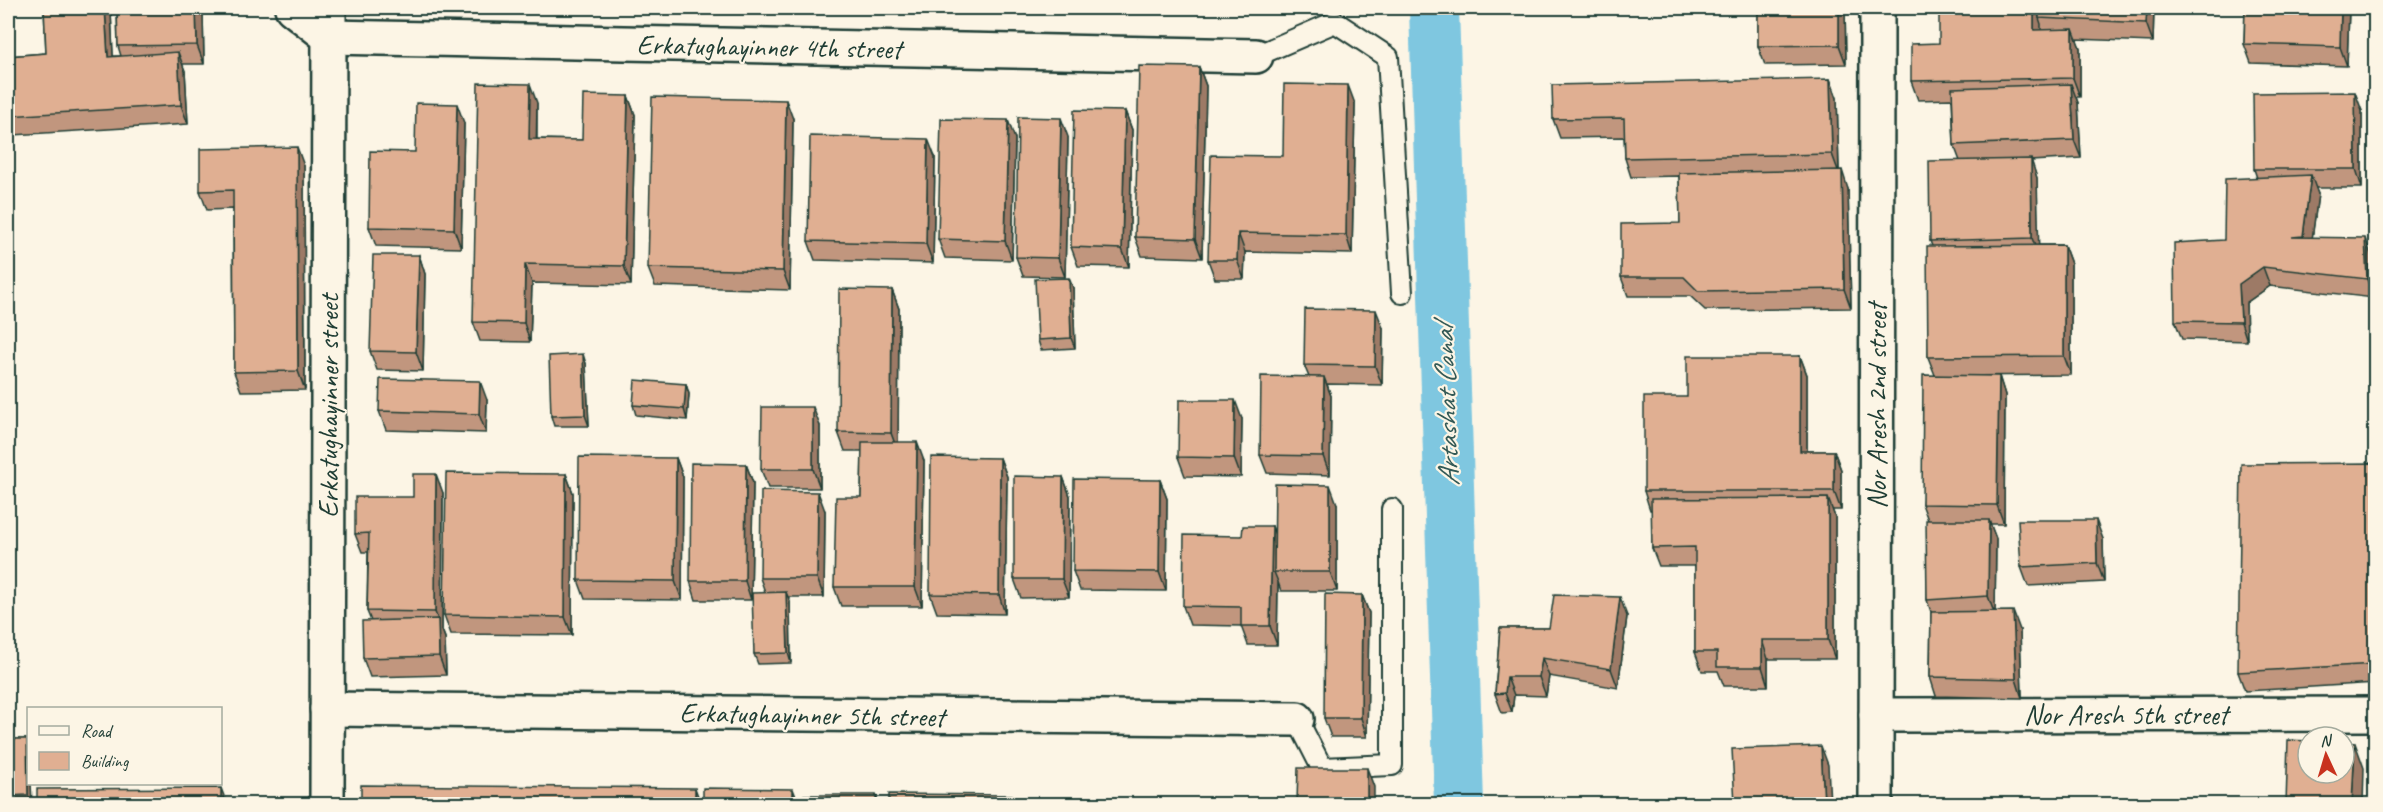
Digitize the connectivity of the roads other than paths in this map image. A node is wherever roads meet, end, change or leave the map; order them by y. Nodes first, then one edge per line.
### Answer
1 (292, 8) edge
2 (1877, 8) edge
3 (329, 22) edge
4 (1256, 56) joint
5 (1402, 293) dead end
6 (1392, 509) dead end
7 (327, 709) junction
8 (2376, 714) edge
9 (1876, 715) junction
10 (1297, 719) joint
11 (327, 804) edge
12 (1876, 804) edge

1 - 3 street
2 - 9 street, Nor Aresh 2nd street
3 - 4 street, Erkatughayinner 4th street
3 - 7 street, Erkatughayinner street
4 - 5 lane
6 - 10 lane
7 - 10 street, Erkatughayinner 5th street
7 - 11 street, Erkatughayinner street
8 - 9 street, Nor Aresh 5th street
9 - 12 street, Nor Aresh 2nd street

